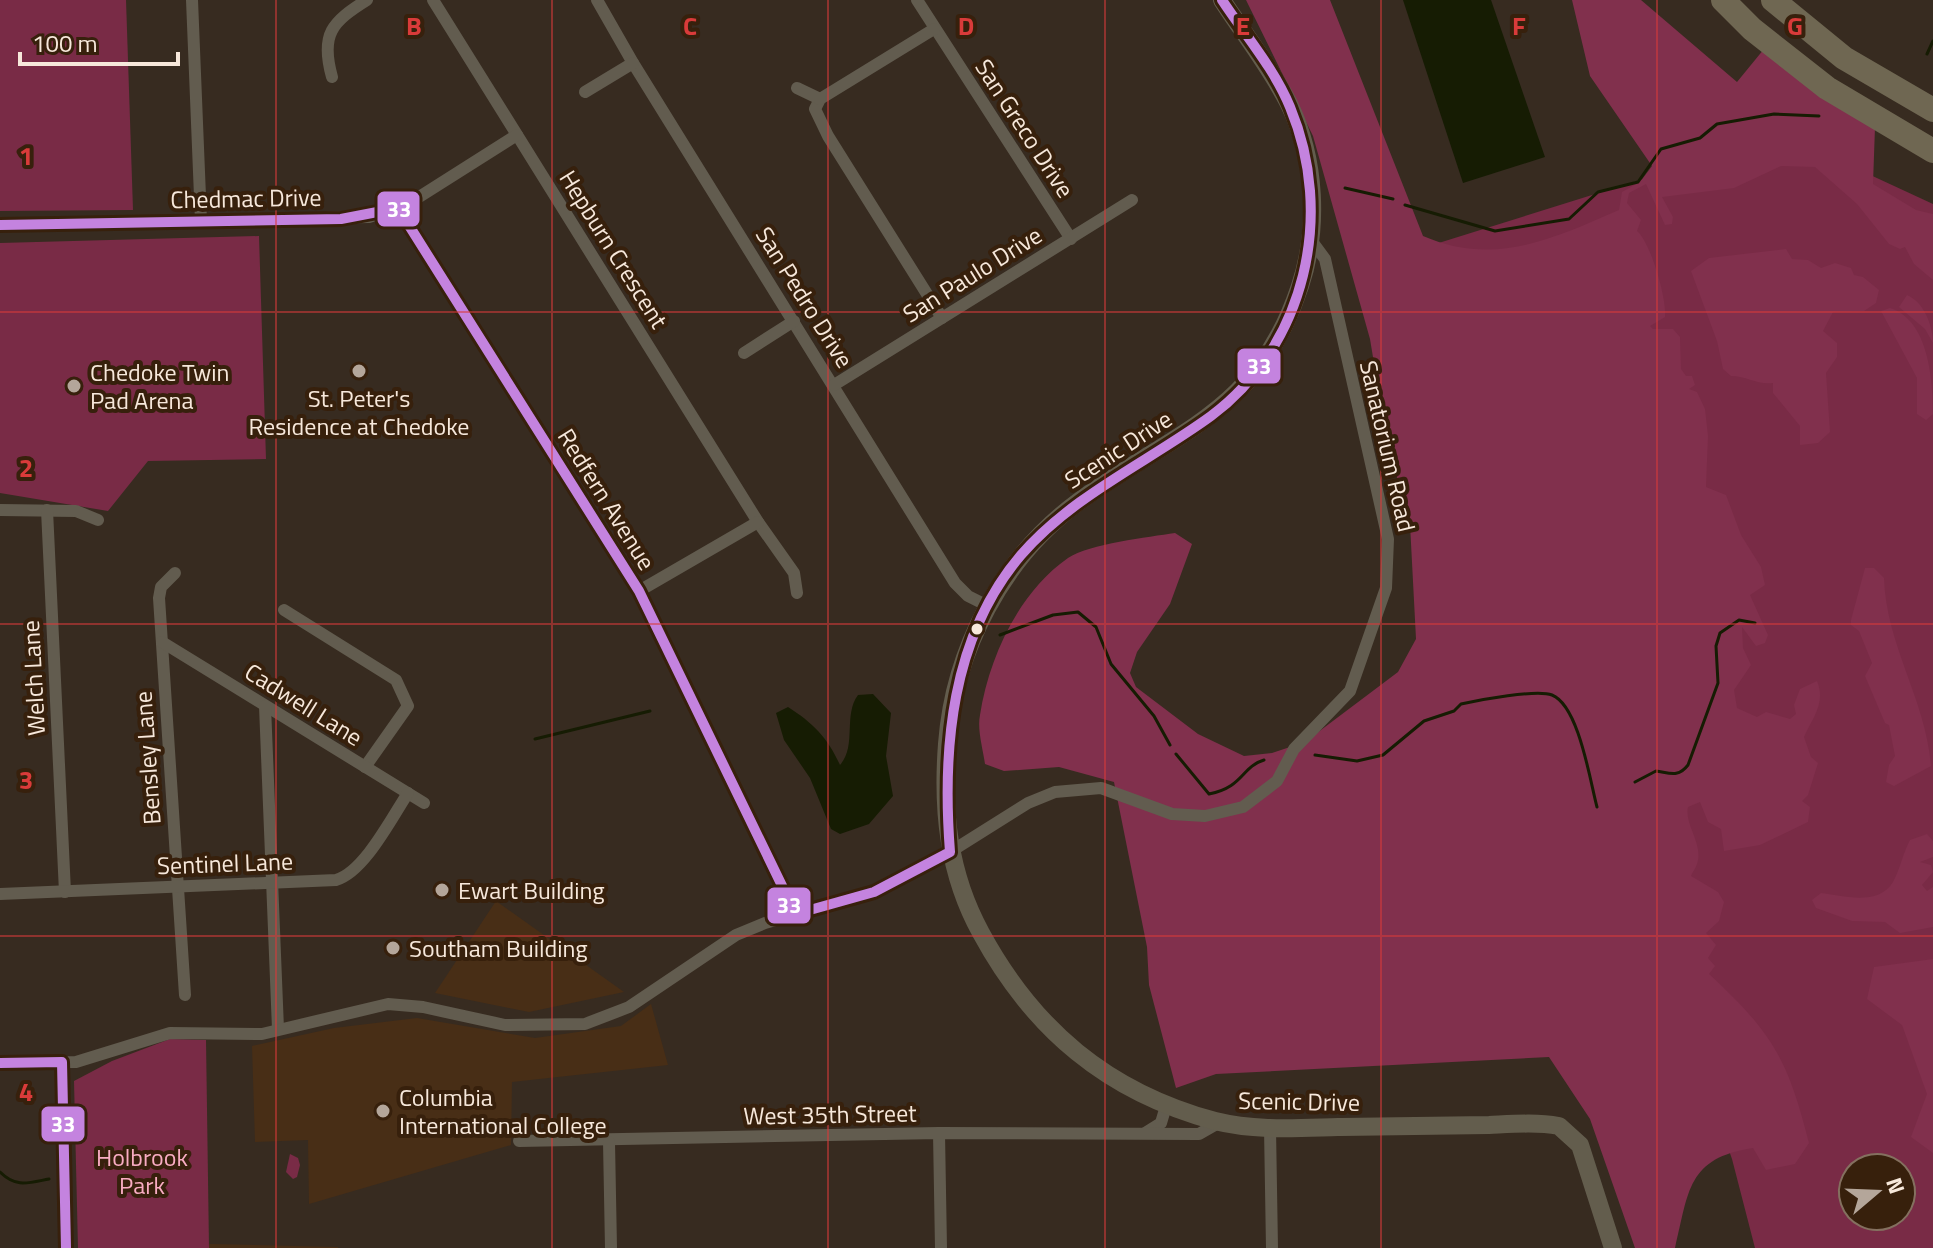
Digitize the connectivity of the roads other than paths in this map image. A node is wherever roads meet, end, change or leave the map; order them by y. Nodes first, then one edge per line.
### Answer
1 (192, 0) edge
2 (367, 0) edge
3 (433, 0) edge
4 (597, 0) edge
5 (917, 0) edge
6 (1222, 0) edge
7 (1723, 0) edge
8 (1773, 0) edge
9 (934, 29) junction
10 (633, 63) junction
11 (332, 77) dead end
12 (797, 88) dead end
13 (585, 92) dead end
14 (820, 99) junction
15 (1933, 110) edge
16 (517, 135) junction
17 (1933, 151) edge
18 (1132, 200) dead end
19 (398, 208) junction
20 (201, 221) junction
21 (0, 225) edge
22 (1071, 239) junction
23 (1311, 240) junction
24 (942, 318) junction
25 (794, 321) junction
26 (744, 353) dead end
27 (834, 385) junction
28 (0, 510) edge
29 (47, 510) junction
30 (98, 520) dead end
31 (758, 522) junction
32 (175, 573) dead end
33 (639, 591) junction
34 (797, 593) dead end
35 (988, 606) junction
36 (284, 610) dead end
37 (162, 642) junction
38 (265, 706) junction
39 (365, 767) junction
40 (408, 793) junction
41 (424, 803) dead end
42 (950, 852) junction
43 (272, 883) junction
44 (178, 887) junction
45 (65, 892) junction
46 (0, 894) edge
47 (792, 915) junction
48 (185, 995) dead end
49 (278, 1029) junction
50 (62, 1062) junction
51 (0, 1063) edge
52 (1166, 1106) junction
53 (1220, 1122) junction
54 (1270, 1128) junction
55 (939, 1133) junction
56 (1142, 1134) junction
57 (519, 1141) dead end
58 (609, 1142) junction
59 (66, 1248) edge
60 (611, 1248) edge
61 (941, 1248) edge
62 (1272, 1248) edge
63 (1613, 1248) edge

1 - 20 street
2 - 11 street
3 - 16 street, Hepburn Crescent
4 - 10 street, San Pedro Drive
5 - 9 street, San Greco Drive
6 - 23 street, Scenic Drive
7 - 17 highway
8 - 15 highway
9 - 14 street
9 - 22 street, San Greco Drive
10 - 13 street
10 - 25 street, San Pedro Drive
12 - 14 street
14 - 24 street
16 - 19 street, Chedmac Drive
16 - 31 street, Hepburn Crescent
18 - 22 street, San Paulo Drive
19 - 20 street, Chedmac Drive
19 - 33 street, Redfern Avenue
20 - 21 street, Chedmac Drive
22 - 24 street, San Paulo Drive
23 - 35 street, Scenic Drive
23 - 42 street, Sanatorium Road
24 - 27 street, San Paulo Drive
25 - 26 street
25 - 27 street, San Pedro Drive
27 - 35 street, San Pedro Drive
28 - 29 street
29 - 30 street
29 - 45 street, Welch Lane
31 - 33 street
31 - 34 street, Hepburn Crescent
32 - 37 street, Bensley Lane
33 - 47 street, Redfern Avenue
35 - 42 street, Scenic Drive
36 - 39 street
37 - 38 street, Cadwell Lane
37 - 44 street, Bensley Lane
38 - 39 street, Cadwell Lane
38 - 43 street
39 - 40 street, Cadwell Lane
40 - 41 street, Cadwell Lane
40 - 43 street, Sentinel Lane
42 - 47 street, Sanatorium Road
42 - 52 street, Scenic Drive
43 - 44 street, Sentinel Lane
43 - 49 street
44 - 45 street, Sentinel Lane
44 - 48 street, Bensley Lane
45 - 46 street, Sentinel Lane
47 - 49 street, Sanatorium Road
49 - 50 street, Sanatorium Road
50 - 51 street, Sanatorium Road
50 - 59 street
52 - 53 street, Scenic Drive
52 - 56 street
53 - 54 street, Scenic Drive
53 - 56 street, West 35th Street
54 - 62 street
54 - 63 street, Scenic Drive
55 - 56 street, West 35th Street
55 - 58 street, West 35th Street
55 - 61 street
57 - 58 street, West 35th Street
58 - 60 street

